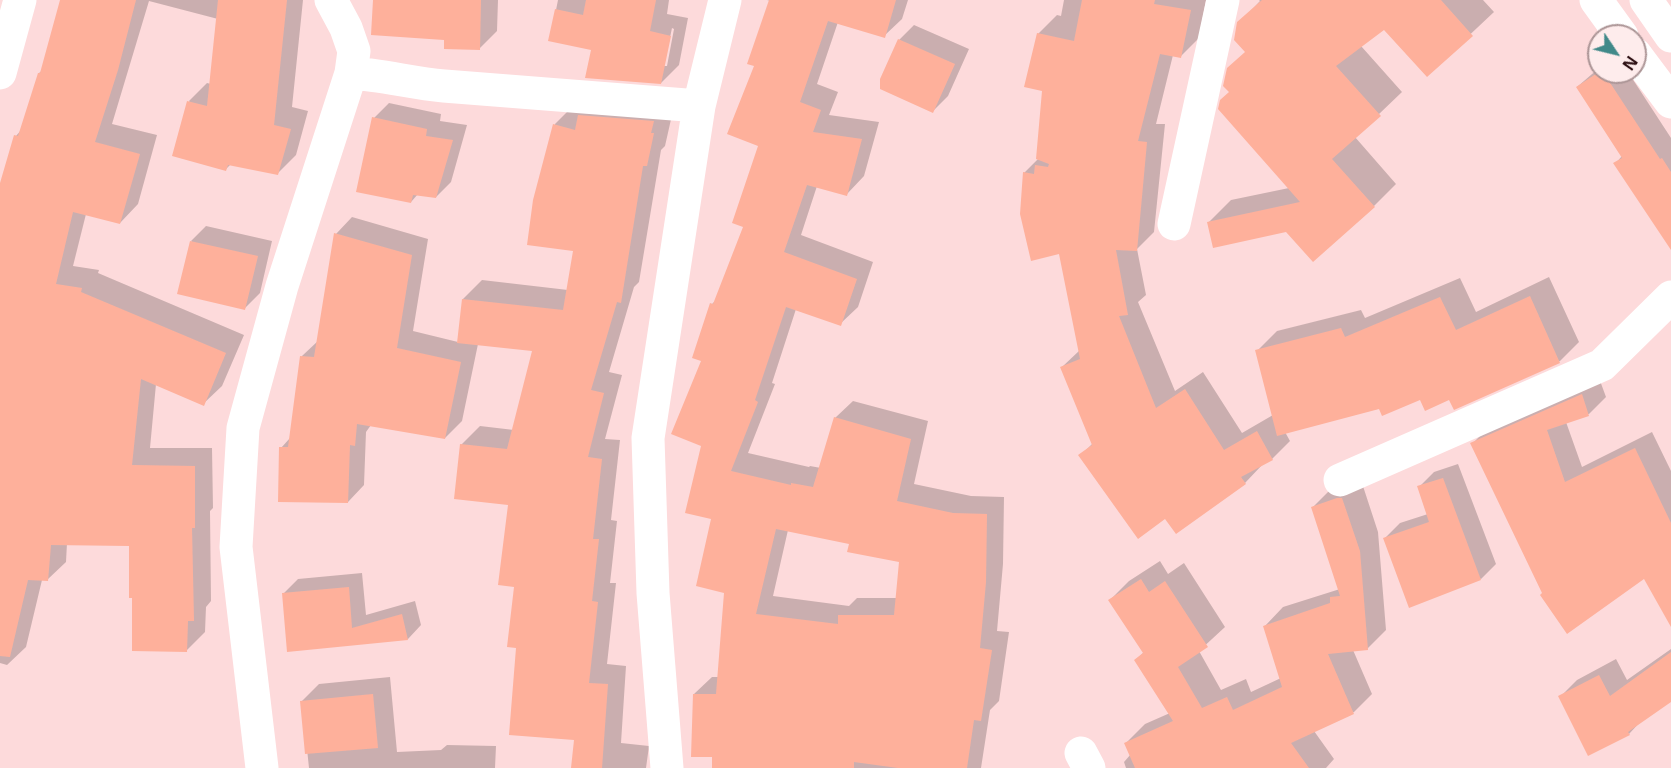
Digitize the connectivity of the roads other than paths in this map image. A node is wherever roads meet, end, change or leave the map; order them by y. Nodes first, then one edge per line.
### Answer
1 (20, 0) edge
2 (331, 0) edge
3 (725, 0) edge
4 (1223, 0) edge
5 (1596, 0) edge
6 (1651, 2) edge
7 (1613, 24) edge
8 (1671, 36) edge
9 (1647, 70) edge
10 (0, 72) edge
11 (351, 73) junction
12 (1671, 102) edge
13 (699, 106) junction
14 (1174, 224) dead end
15 (1671, 297) edge
16 (1340, 480) dead end
17 (262, 768) edge
18 (667, 768) edge

1 - 10 street
2 - 11 street
3 - 13 street
4 - 14 street
5 - 7 street
6 - 8 street
9 - 12 street
11 - 13 street
11 - 17 street
13 - 18 street
15 - 16 street

